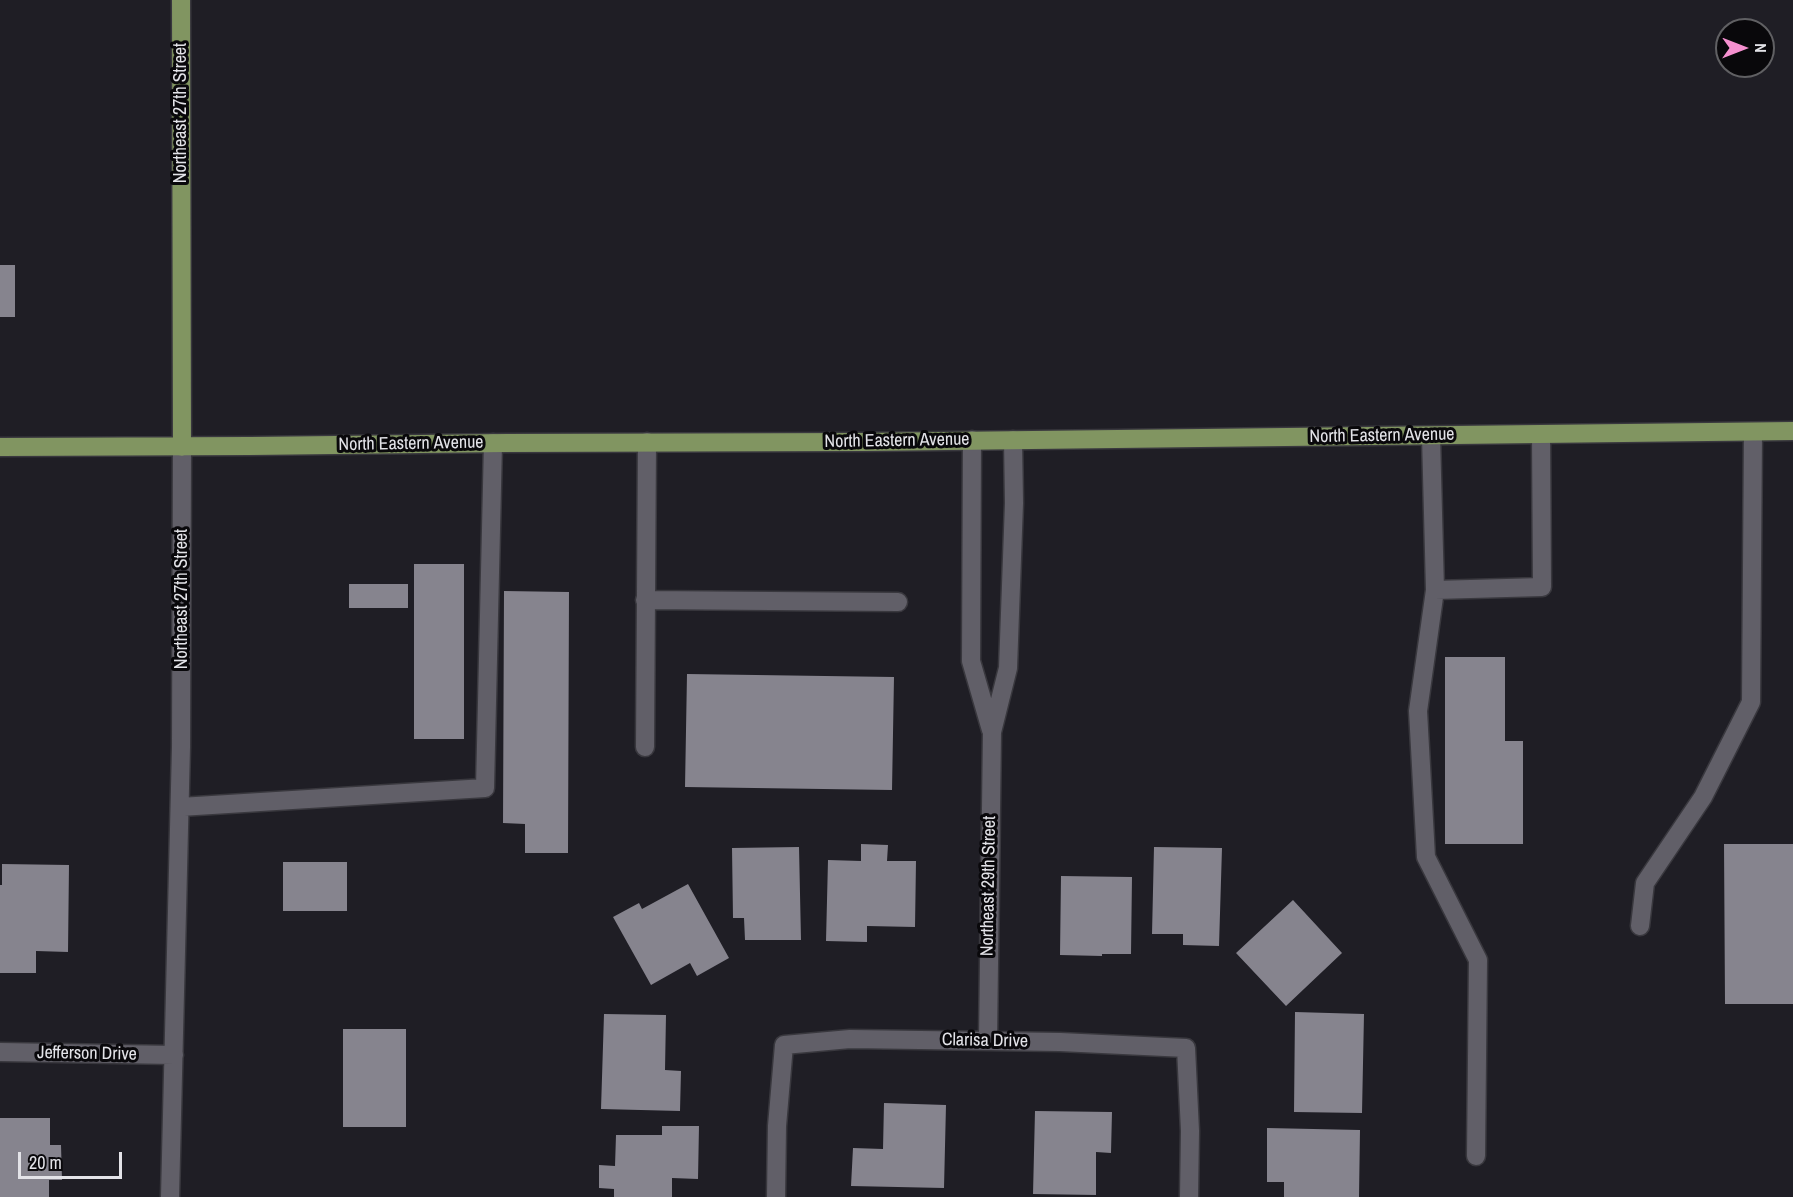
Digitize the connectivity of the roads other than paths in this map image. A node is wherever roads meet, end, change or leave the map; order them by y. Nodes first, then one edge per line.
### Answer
1 (181, 0) edge
2 (1793, 431) edge
3 (1753, 432) junction
4 (1541, 435) junction
5 (1431, 436) junction
6 (972, 440) junction
7 (1013, 440) junction
8 (646, 442) junction
9 (493, 443) junction
10 (0, 447) edge
11 (182, 447) junction
12 (1435, 590) junction
13 (645, 600) junction
14 (898, 602) dead end
15 (992, 732) junction
16 (645, 747) dead end
17 (180, 807) junction
18 (1640, 926) dead end
19 (988, 1040) junction
20 (0, 1052) edge
21 (174, 1055) junction
22 (1476, 1156) dead end
23 (170, 1197) edge
24 (776, 1197) edge
25 (1190, 1197) edge

1 - 11 main road, Northeast 27th Street
2 - 3 main road, North Eastern Avenue
3 - 4 main road, North Eastern Avenue
3 - 18 street
4 - 5 main road, North Eastern Avenue
4 - 12 street
5 - 7 main road, North Eastern Avenue
5 - 12 street
6 - 7 main road, North Eastern Avenue
6 - 8 main road, North Eastern Avenue
6 - 15 street, Northeast 29th Street
7 - 15 street, Northeast 29th Street
8 - 9 main road, North Eastern Avenue
8 - 13 street
9 - 11 main road, North Eastern Avenue
9 - 17 street
10 - 11 main road, North Eastern Avenue
11 - 17 street, Northeast 27th Street
12 - 22 street
13 - 14 street
13 - 16 street
15 - 19 street, Northeast 29th Street
17 - 21 street, Northeast 27th Street
19 - 24 street, Clarisa Drive
19 - 25 street, Clarisa Drive
20 - 21 street, Jefferson Drive
21 - 23 street, Northeast 27th Street

